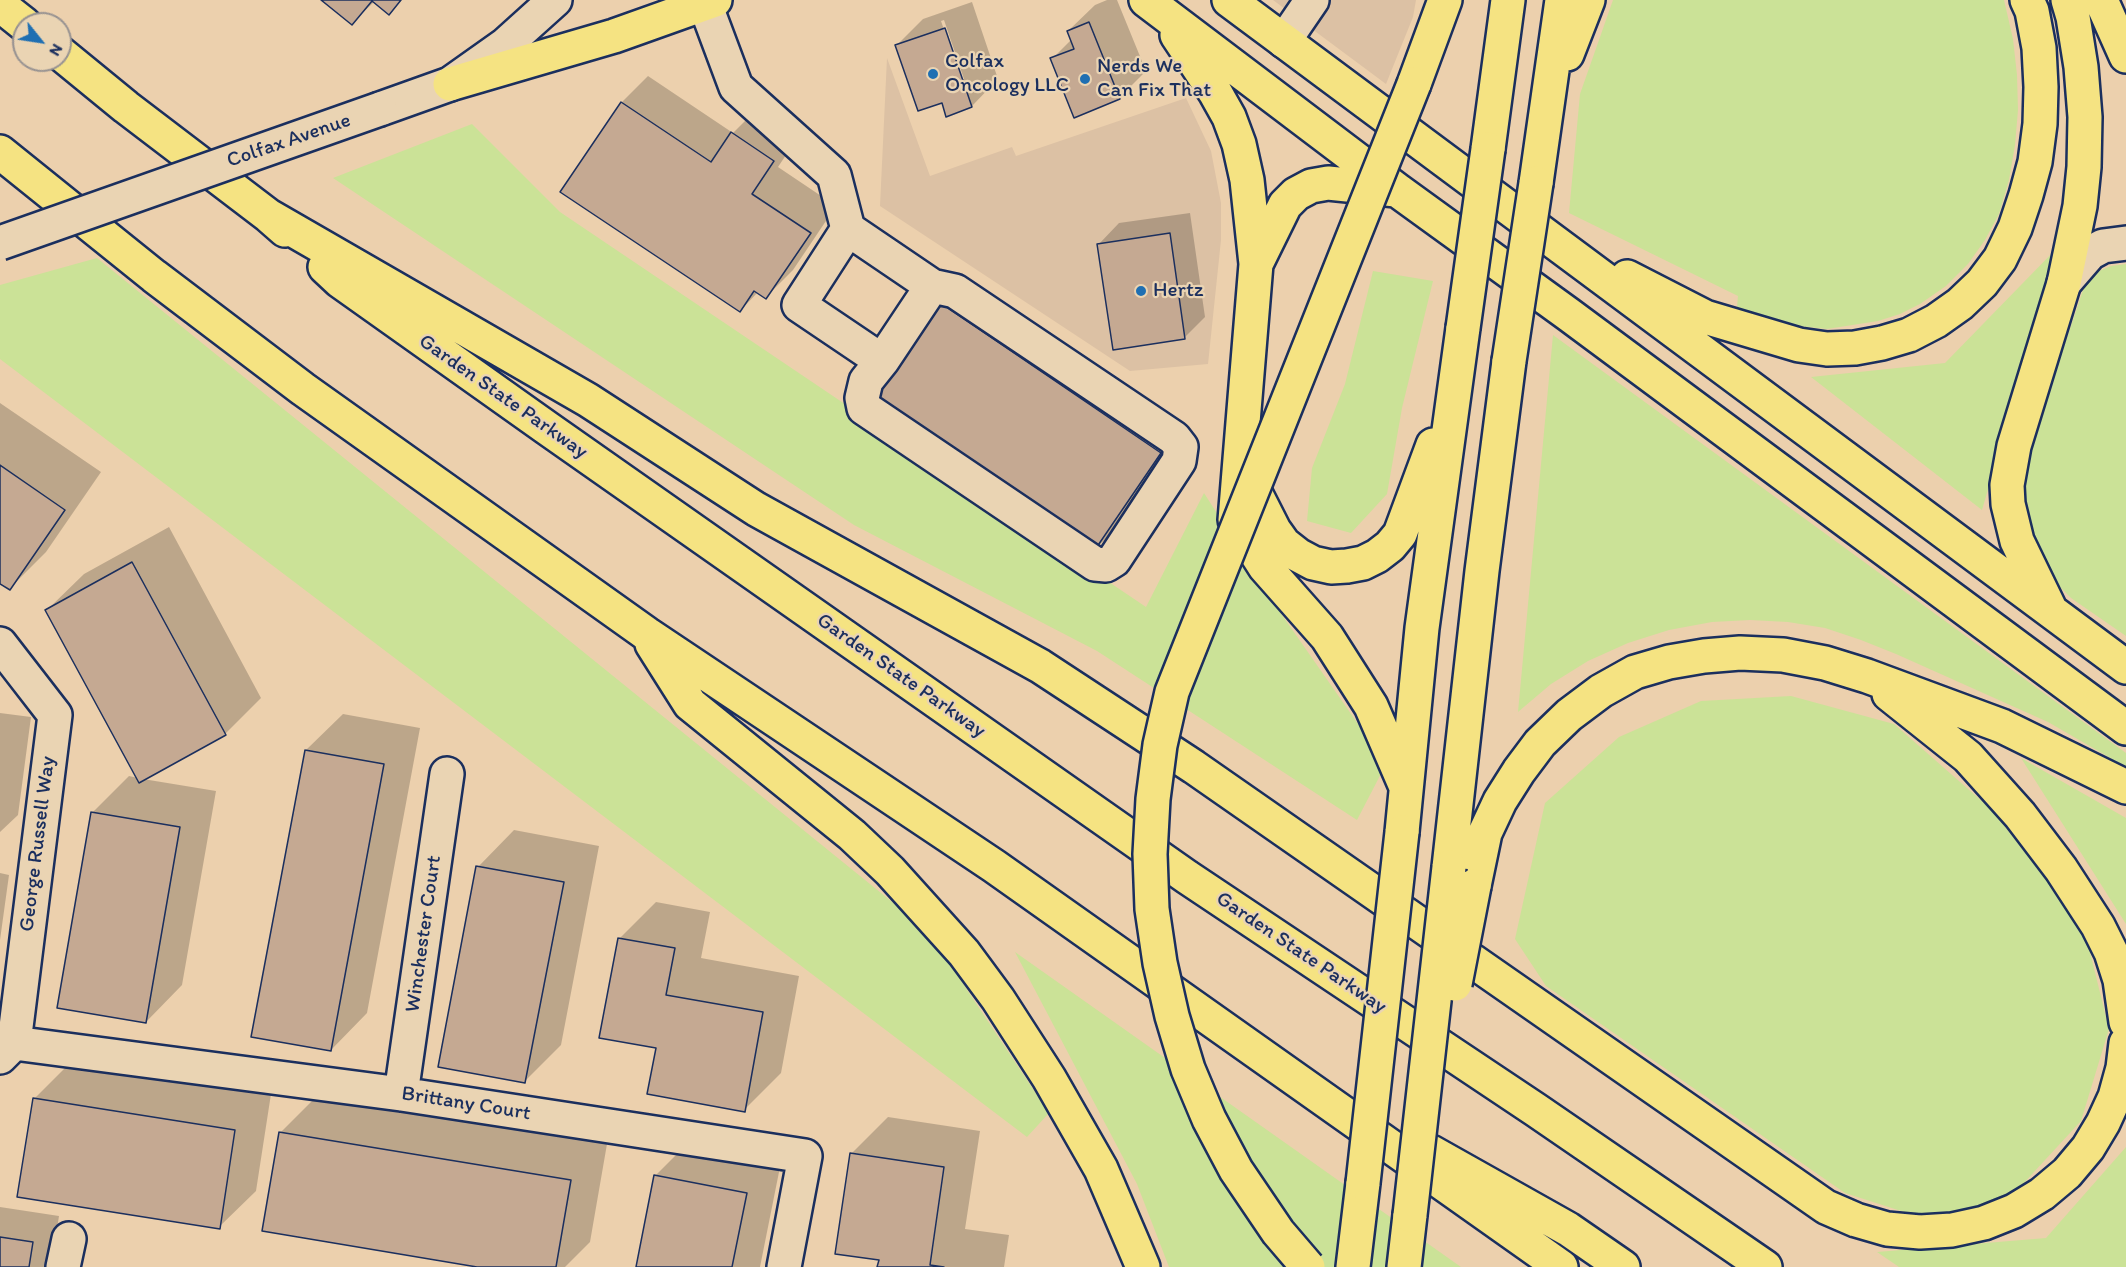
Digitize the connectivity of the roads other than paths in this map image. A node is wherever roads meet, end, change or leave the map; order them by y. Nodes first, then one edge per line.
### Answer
1 (555, 0) edge
2 (1229, 0) edge
3 (1312, 0) edge
4 (1445, 0) edge
5 (1508, 0) edge
6 (1562, 0) edge
7 (1588, 0) edge
8 (2027, 0) edge
9 (2068, 0) edge
10 (2101, 0) edge
11 (710, 2) edge
12 (0, 5) edge
13 (1153, 5) edge
14 (12, 14) edge
15 (1284, 41) junction
16 (2126, 56) edge
17 (72, 63) edge
18 (450, 84) junction
19 (1547, 106) junction
20 (0, 152) edge
21 (1397, 190) junction
22 (269, 216) junction
23 (848, 229) junction
24 (1541, 233) junction
25 (0, 243) edge
26 (2126, 243) edge
27 (1256, 264) junction
28 (2064, 283) junction
29 (932, 286) junction
30 (882, 361) junction
31 (1454, 387) junction
32 (1240, 464) junction
33 (2053, 614) junction
34 (646, 634) junction
35 (0, 644) edge
36 (2126, 667) edge
37 (1867, 676) junction
38 (2126, 728) edge
39 (447, 774) dead end
40 (2126, 787) edge
41 (1406, 788) junction
42 (2126, 1022) edge
43 (2126, 1043) edge
44 (7, 1050) edge
45 (1278, 1066) junction
46 (401, 1094) junction
47 (1410, 1215) junction
48 (784, 1267) edge
49 (1143, 1267) edge
50 (1308, 1267) edge
51 (1353, 1267) edge
52 (1404, 1267) edge
53 (1561, 1267) edge
54 (1623, 1267) edge
55 (1765, 1267) edge

1 - 18 street, Colfax Avenue
2 - 15 highway
3 - 15 street
4 - 50 highway, bridge
5 - 31 highway, bridge
6 - 19 highway
7 - 19 highway
8 - 24 highway
9 - 28 highway
10 - 16 highway
11 - 18 highway
11 - 23 street
12 - 14 highway
13 - 21 highway
13 - 27 highway
15 - 24 highway
17 - 22 highway, Garden State Parkway
18 - 25 street, Colfax Avenue, bridge
19 - 47 highway, bridge
20 - 34 highway
21 - 27 highway
21 - 38 highway
22 - 43 highway
22 - 55 highway, Garden State Parkway
23 - 29 street
23 - 30 street
24 - 33 highway
26 - 28 street
27 - 32 highway
28 - 33 highway
29 - 30 street
29 - 30 street
31 - 32 highway
31 - 41 highway
32 - 41 highway
33 - 36 highway
34 - 45 highway
34 - 49 highway
35 - 44 street, George Russell Way
37 - 40 highway
37 - 42 highway
37 - 47 highway, bridge
39 - 46 street, Winchester Court
41 - 51 highway, bridge
44 - 46 street, Brittany Court
45 - 53 highway
45 - 54 highway
46 - 48 street, Brittany Court
47 - 52 highway

